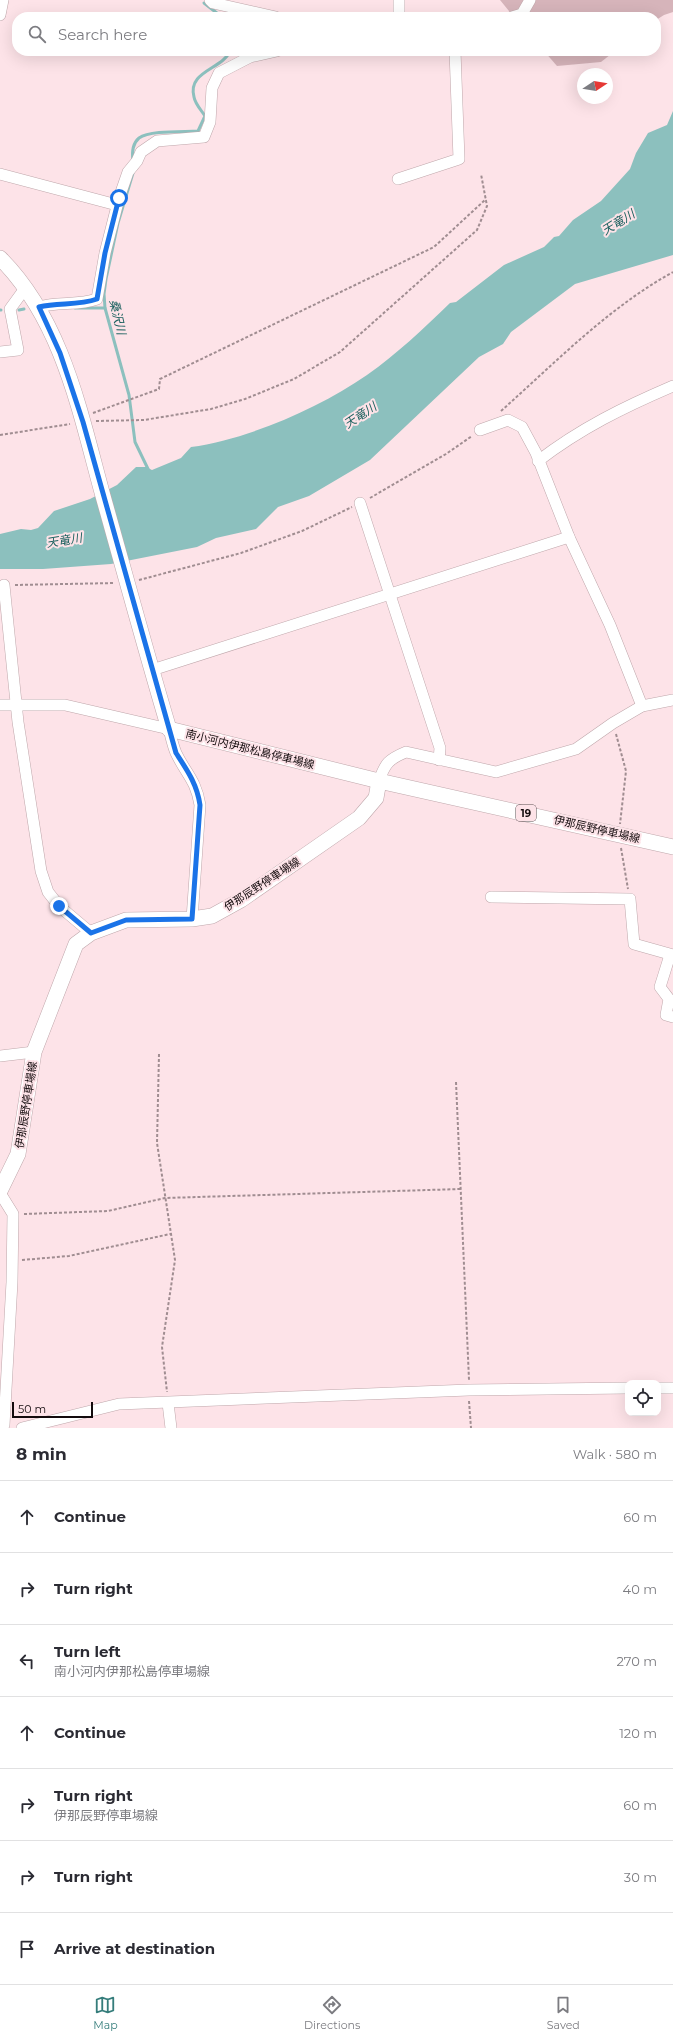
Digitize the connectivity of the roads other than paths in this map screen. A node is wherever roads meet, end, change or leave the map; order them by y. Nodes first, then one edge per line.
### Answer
1 (3, 0) edge
2 (210, 0) edge
3 (399, 0) edge
4 (530, 0) edge
5 (254, 12) edge
6 (399, 12) edge
7 (523, 12) edge
8 (0, 15) edge
9 (254, 56) edge
10 (455, 56) edge
11 (0, 174) edge
12 (398, 179) dead end
13 (117, 205) junction
14 (0, 258) edge
15 (26, 287) junction
16 (39, 307) junction
17 (0, 352) edge
18 (673, 386) edge
19 (480, 430) road end
20 (538, 461) junction
21 (360, 503) road end
22 (569, 537) junction
23 (4, 585) road end
24 (389, 594) junction
25 (152, 670) junction
26 (673, 700) edge
27 (15, 704) junction
28 (0, 705) edge
29 (642, 706) junction
30 (169, 729) junction
31 (439, 760) junction
32 (379, 780) junction
33 (673, 847) edge
34 (491, 897) dead end
35 (192, 919) junction
36 (91, 933) junction
37 (671, 955) edge
38 (673, 1017) edge
39 (34, 1052) junction
40 (0, 1056) edge
41 (0, 1192) edge
42 (625, 1388) edge
43 (661, 1388) edge
44 (673, 1388) edge
45 (168, 1403) junction
46 (4, 1425) edge
47 (22, 1428) edge
48 (171, 1428) edge

1 - 8 street
2 - 5 street
3 - 6 street
4 - 7 street
9 - 13 street
10 - 12 street
11 - 13 street
13 - 16 street
14 - 15 main road
15 - 16 main road
15 - 17 street
16 - 25 main road
18 - 20 street
19 - 20 street
20 - 22 street
21 - 24 street
22 - 24 street
22 - 29 street
23 - 27 street
24 - 25 street
24 - 31 street
25 - 30 main road
26 - 29 street
27 - 28 street
27 - 30 street
27 - 36 street
29 - 31 street
30 - 32 main road, 南小河内伊那松島停車場線
30 - 35 street
31 - 32 street
32 - 33 main road, 伊那辰野停車場線 / 19
32 - 35 main road, 伊那辰野停車場線
34 - 37 street
35 - 36 main road, 伊那辰野停車場線
36 - 39 main road, 伊那辰野停車場線
37 - 38 street
39 - 40 street
39 - 41 main road, 伊那辰野停車場線
41 - 46 street
42 - 45 street
43 - 44 street
45 - 47 street
45 - 48 street

